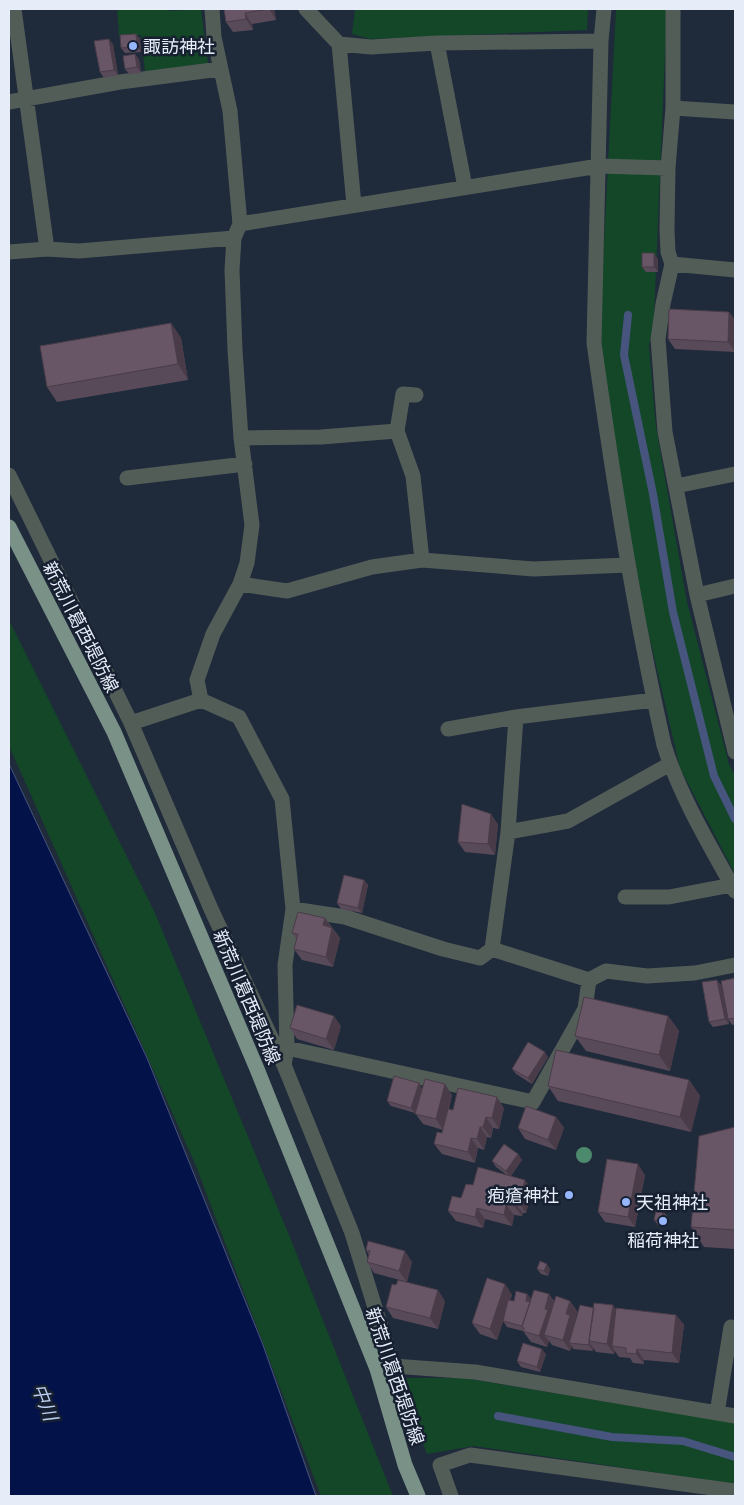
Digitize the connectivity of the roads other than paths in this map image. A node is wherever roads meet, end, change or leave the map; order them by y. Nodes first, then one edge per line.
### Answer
1 (14, 9) edge
2 (212, 9) edge
3 (306, 9) edge
4 (604, 9) edge
5 (673, 9) edge
6 (601, 42) junction
7 (437, 43) junction
8 (339, 44) junction
9 (220, 69) junction
10 (27, 98) junction
11 (9, 102) edge
12 (672, 108) junction
13 (735, 112) edge
14 (605, 167) junction
15 (668, 168) junction
16 (465, 187) junction
17 (354, 205) junction
18 (237, 231) junction
19 (47, 249) junction
20 (9, 252) edge
21 (672, 264) junction
22 (735, 270) edge
23 (416, 395) dead end
24 (397, 431) junction
25 (241, 438) junction
26 (245, 464) junction
27 (735, 474) edge
28 (9, 475) edge
29 (127, 478) dead end
30 (676, 486) junction
31 (9, 527) edge
32 (422, 560) junction
33 (627, 565) junction
34 (240, 584) junction
35 (735, 586) edge
36 (696, 595) junction
37 (201, 700) junction
38 (654, 700) junction
39 (516, 717) junction
40 (130, 723) junction
41 (732, 724) edge
42 (448, 729) dead end
43 (735, 752) edge
44 (670, 764) junction
45 (508, 832) junction
46 (733, 888) edge
47 (625, 897) dead end
48 (293, 910) junction
49 (492, 949) junction
50 (735, 965) edge
51 (590, 980) junction
52 (287, 1048) junction
53 (284, 1064) junction
54 (735, 1328) edge
55 (393, 1366) junction
56 (377, 1369) junction
57 (717, 1414) junction
58 (735, 1416) edge
59 (735, 1491) edge
60 (418, 1496) edge
61 (451, 1496) edge

1 - 10 street
2 - 9 street
3 - 8 street
4 - 6 street
5 - 12 street
6 - 7 street
6 - 14 street
7 - 8 street
7 - 16 street
8 - 17 street
9 - 10 street
9 - 18 street
10 - 11 street
10 - 19 street
12 - 13 street
12 - 15 street
14 - 15 street
14 - 16 street
14 - 33 street
15 - 21 street
16 - 17 street
17 - 18 street
18 - 19 street
18 - 25 street
19 - 20 street
21 - 22 street
21 - 30 street
23 - 24 street
24 - 25 street
24 - 32 street
25 - 26 street
26 - 29 street
26 - 34 street
27 - 30 street
28 - 40 street
30 - 36 street
31 - 56 main road, 新荒川葛西堤防線
32 - 33 street
32 - 34 street
33 - 38 street
34 - 37 street
35 - 36 street
36 - 41 street
37 - 40 street
37 - 48 street
38 - 39 street
38 - 44 street
39 - 42 street
39 - 45 street
40 - 53 street
41 - 43 street
44 - 45 street
44 - 46 street
45 - 49 street
46 - 47 street
48 - 49 street
48 - 52 street
49 - 51 street
50 - 51 street
51 - 52 street
52 - 53 street
53 - 55 street
54 - 57 street
55 - 56 street
55 - 57 street
56 - 60 main road, 新荒川葛西堤防線
57 - 58 street
59 - 61 street

